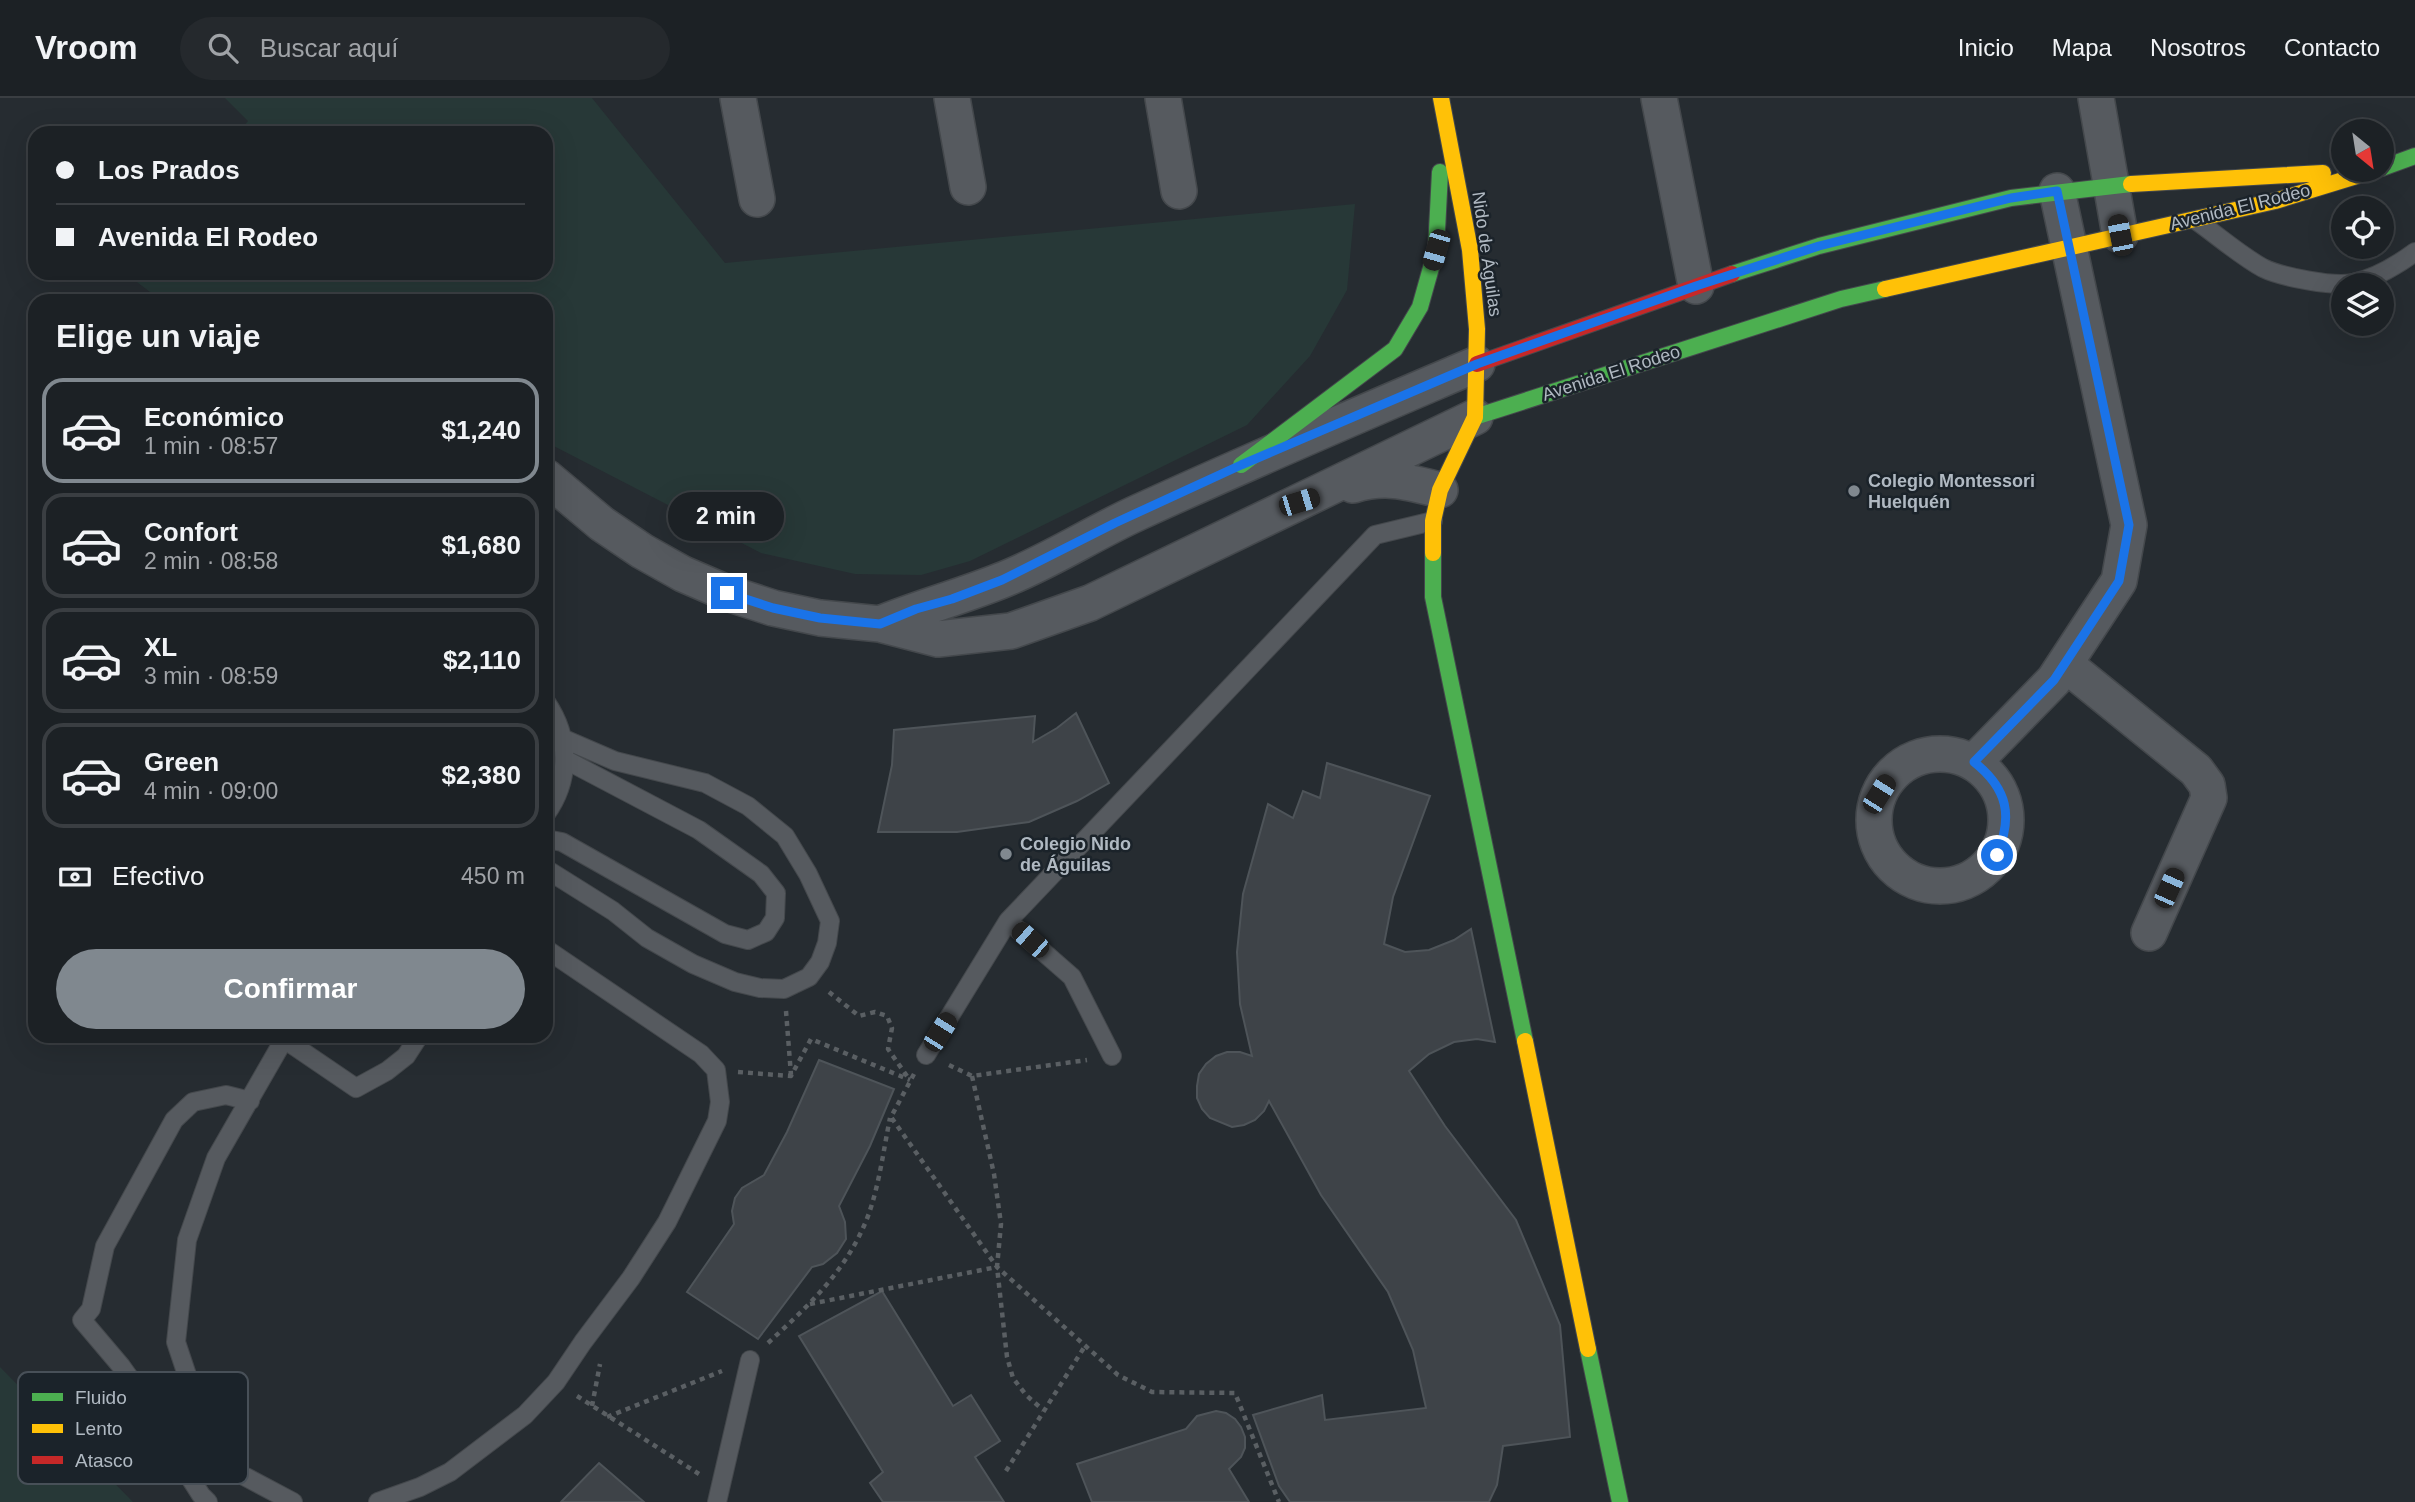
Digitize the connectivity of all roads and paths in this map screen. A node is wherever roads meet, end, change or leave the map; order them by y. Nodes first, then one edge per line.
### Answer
1 (737, 98) edge
2 (952, 98) edge
3 (1163, 98) edge
4 (1659, 98) edge
5 (2096, 98) edge
6 (1442, 103) edge
7 (2415, 156) edge
8 (2394, 164) edge
9 (2331, 172) edge
10 (2338, 182) edge
11 (2110, 185) junction
12 (968, 187) dead end
13 (1179, 191) dead end
14 (2057, 191) junction
15 (757, 199) dead end
16 (2194, 219) junction
17 (2120, 235) junction
18 (2070, 247) junction
19 (2415, 252) edge
20 (1696, 286) junction
21 (1477, 364) junction
22 (1475, 417) junction
23 (1241, 465) junction
24 (553, 483) edge
25 (1299, 502) junction
26 (1437, 505) junction
27 (1002, 580) junction
28 (880, 624) junction
29 (1012, 631) junction
30 (2065, 664) junction
31 (553, 713) edge
32 (564, 739) junction
33 (566, 760) junction
34 (1974, 762) dead end
35 (553, 804) edge
36 (553, 840) edge
37 (553, 873) edge
38 (1008, 920) junction
39 (2149, 933) dead end
40 (553, 953) edge
41 (809, 977) junction
42 (784, 989) junction
43 (283, 1043) edge
44 (293, 1043) edge
45 (414, 1043) edge
46 (926, 1055) junction
47 (1112, 1056) joint
48 (716, 1070) junction
49 (791, 1076) junction
50 (972, 1076) junction
51 (910, 1080) junction
52 (250, 1101) junction
53 (891, 1117) junction
54 (997, 1267) junction
55 (810, 1304) junction
56 (1085, 1346) junction
57 (750, 1360) junction
58 (125, 1372) edge
59 (186, 1372) edge
60 (556, 1381) junction
61 (1044, 1410) junction
62 (607, 1417) junction
63 (1006, 1471) dead end
64 (248, 1479) edge
65 (194, 1484) edge
66 (719, 1495) edge
67 (278, 1499) edge
68 (208, 1502) edge
69 (378, 1502) edge
70 (1279, 1502) edge
71 (1620, 1502) edge

1 - 15 street
2 - 12 street
3 - 13 street
4 - 20 street
5 - 11 street
6 - 21 street, Nido de Águilas
6 - 23 street
7 - 8 street, Avenida El Rodeo
9 - 11 street, Avenida El Rodeo
10 - 16 street, Avenida El Rodeo
11 - 14 street, Avenida El Rodeo
11 - 17 street
14 - 18 street
14 - 20 street, Avenida El Rodeo
16 - 17 street, Avenida El Rodeo
16 - 19 lane
17 - 18 street, Avenida El Rodeo
18 - 22 street, Avenida El Rodeo
18 - 30 street
20 - 21 street, Avenida El Rodeo
21 - 22 street, Nido de Águilas
21 - 23 street, Avenida El Rodeo
22 - 25 street, Avenida El Rodeo
22 - 26 street
23 - 27 street, Avenida El Rodeo
24 - 28 street, Avenida El Rodeo
25 - 26 street
25 - 29 street, Avenida El Rodeo
26 - 38 lane
26 - 71 street
27 - 28 street, Avenida El Rodeo
27 - 29 street
28 - 29 street, Avenida El Rodeo
30 - 34 street
30 - 39 street
31 - 32 lane
32 - 33 lane
32 - 41 lane
33 - 35 lane
33 - 36 lane
37 - 42 lane
38 - 46 lane
38 - 47 lane
40 - 48 lane
41 - 42 lane
41 - 51 path
42 - 49 path
43 - 52 lane
44 - 45 lane
46 - 50 path
46 - 51 path
47 - 50 path
48 - 49 path
48 - 60 lane
49 - 51 path
50 - 54 path
51 - 53 path
52 - 58 lane
52 - 59 lane
53 - 54 path
53 - 55 path
54 - 55 path
54 - 56 path
54 - 61 path
55 - 57 path
56 - 61 path
56 - 70 path
57 - 62 path
57 - 66 lane
60 - 62 path
60 - 69 lane
61 - 63 path
62 - 66 path
64 - 67 lane
65 - 68 lane

